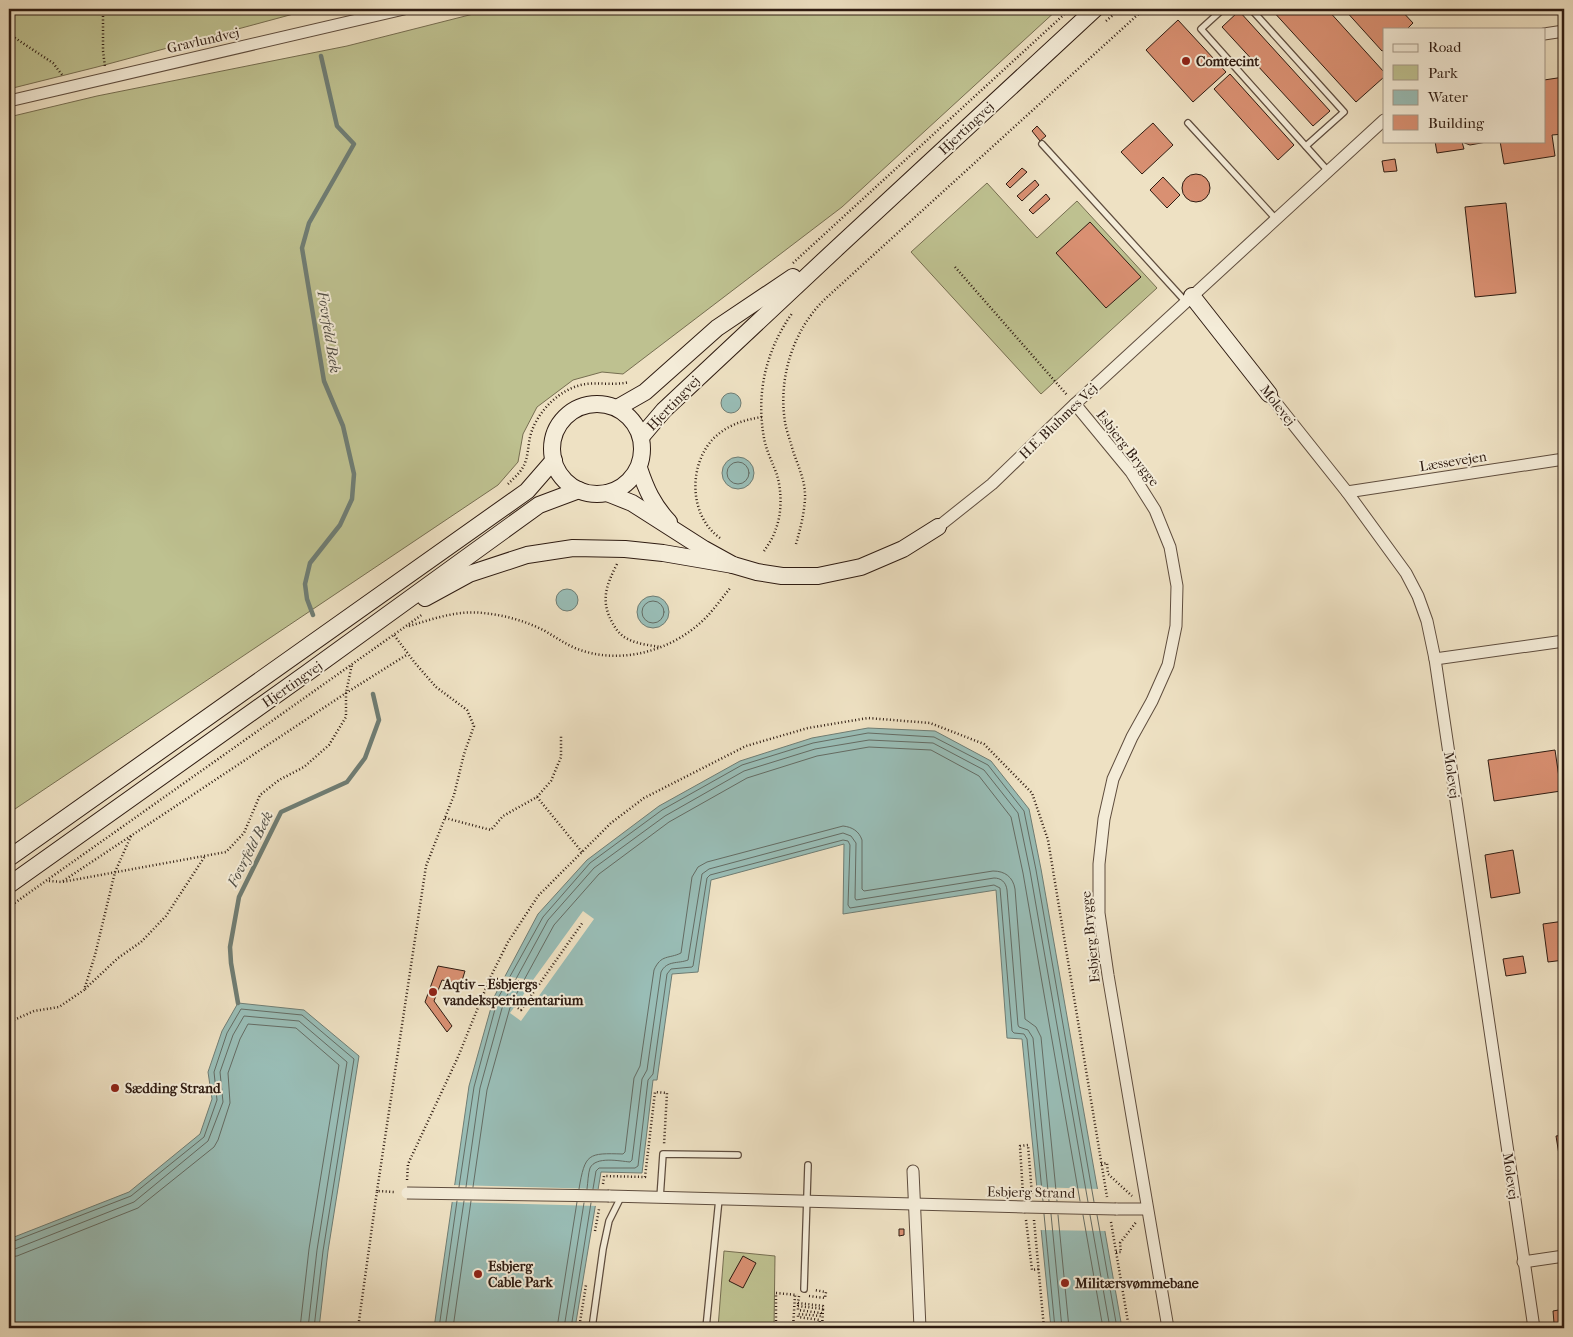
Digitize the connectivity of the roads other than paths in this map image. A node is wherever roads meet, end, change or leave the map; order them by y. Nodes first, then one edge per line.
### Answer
1 (404, 9) edge
2 (1096, 9) edge
3 (1223, 9) edge
4 (1251, 9) edge
5 (1564, 31) edge
6 (1546, 34) edge
7 (9, 101) edge
8 (1383, 121) edge
9 (1188, 124) dead end
10 (1042, 144) dead end
11 (1306, 146) junction
12 (1328, 171) junction
13 (1276, 219) junction
14 (836, 248) junction
15 (1189, 299) junction
16 (1269, 394) joint
17 (1074, 404) junction
18 (617, 408) junction
19 (641, 437) junction
20 (1564, 459) edge
21 (554, 460) junction
22 (639, 468) junction
23 (579, 490) junction
24 (1347, 492) junction
25 (607, 493) junction
26 (938, 527) joint
27 (677, 531) junction
28 (733, 565) junction
29 (1564, 641) edge
30 (1435, 659) junction
31 (307, 673) junction
32 (9, 858) edge
33 (9, 885) edge
34 (738, 1155) dead end
35 (808, 1165) dead end
36 (913, 1171) dead end
37 (407, 1193) road end
38 (622, 1197) junction
39 (660, 1198) junction
40 (719, 1199) junction
41 (807, 1202) junction
42 (914, 1204) junction
43 (1146, 1209) junction
44 (1564, 1256) edge
45 (1523, 1262) junction
46 (804, 1288) road end
47 (592, 1328) edge
48 (706, 1328) edge
49 (920, 1328) edge
50 (1168, 1328) edge
51 (1534, 1328) edge

1 - 7 street, Gravlundvej
2 - 14 main road, Hjertingvej
3 - 11 lane
4 - 11 lane
5 - 6 street
8 - 12 street, H.E. Bluhmes Vej
9 - 13 lane
10 - 15 lane
11 - 12 lane
12 - 13 street, H.E. Bluhmes Vej
13 - 15 street, H.E. Bluhmes Vej
14 - 18 main road, Hjertingvej
14 - 19 main road, Hjertingvej
15 - 16 main road, Molevej
15 - 17 street, H.E. Bluhmes Vej
16 - 24 street, Molevej
17 - 26 street, H.E. Bluhmes Vej
17 - 43 street, Esbjerg Brygge
18 - 19 main road
18 - 21 main road
19 - 22 main road
20 - 24 street, Læssevejen
21 - 23 main road
21 - 32 main road, Hjertingvej
22 - 25 main road
22 - 27 main road, H.E. Bluhmes Vej
23 - 25 main road
23 - 31 main road, Hjertingvej
24 - 30 street, Molevej
25 - 27 main road, H.E. Bluhmes Vej
26 - 28 main road, H.E. Bluhmes Vej
27 - 28 main road, H.E. Bluhmes Vej
28 - 31 main road
29 - 30 street
30 - 45 street, Molevej
31 - 33 main road, Hjertingvej
34 - 39 lane
35 - 41 lane
36 - 42 street
37 - 38 street, Esbjerg Strand, bridge
38 - 39 street, Esbjerg Strand
38 - 47 lane
39 - 40 street, Esbjerg Strand
40 - 41 street, Esbjerg Strand
40 - 48 lane
41 - 42 street, Esbjerg Strand
41 - 46 lane
42 - 43 street, Esbjerg Strand, bridge
42 - 49 street
43 - 50 street, Esbjerg Brygge
44 - 45 street
45 - 51 street, Molevej

